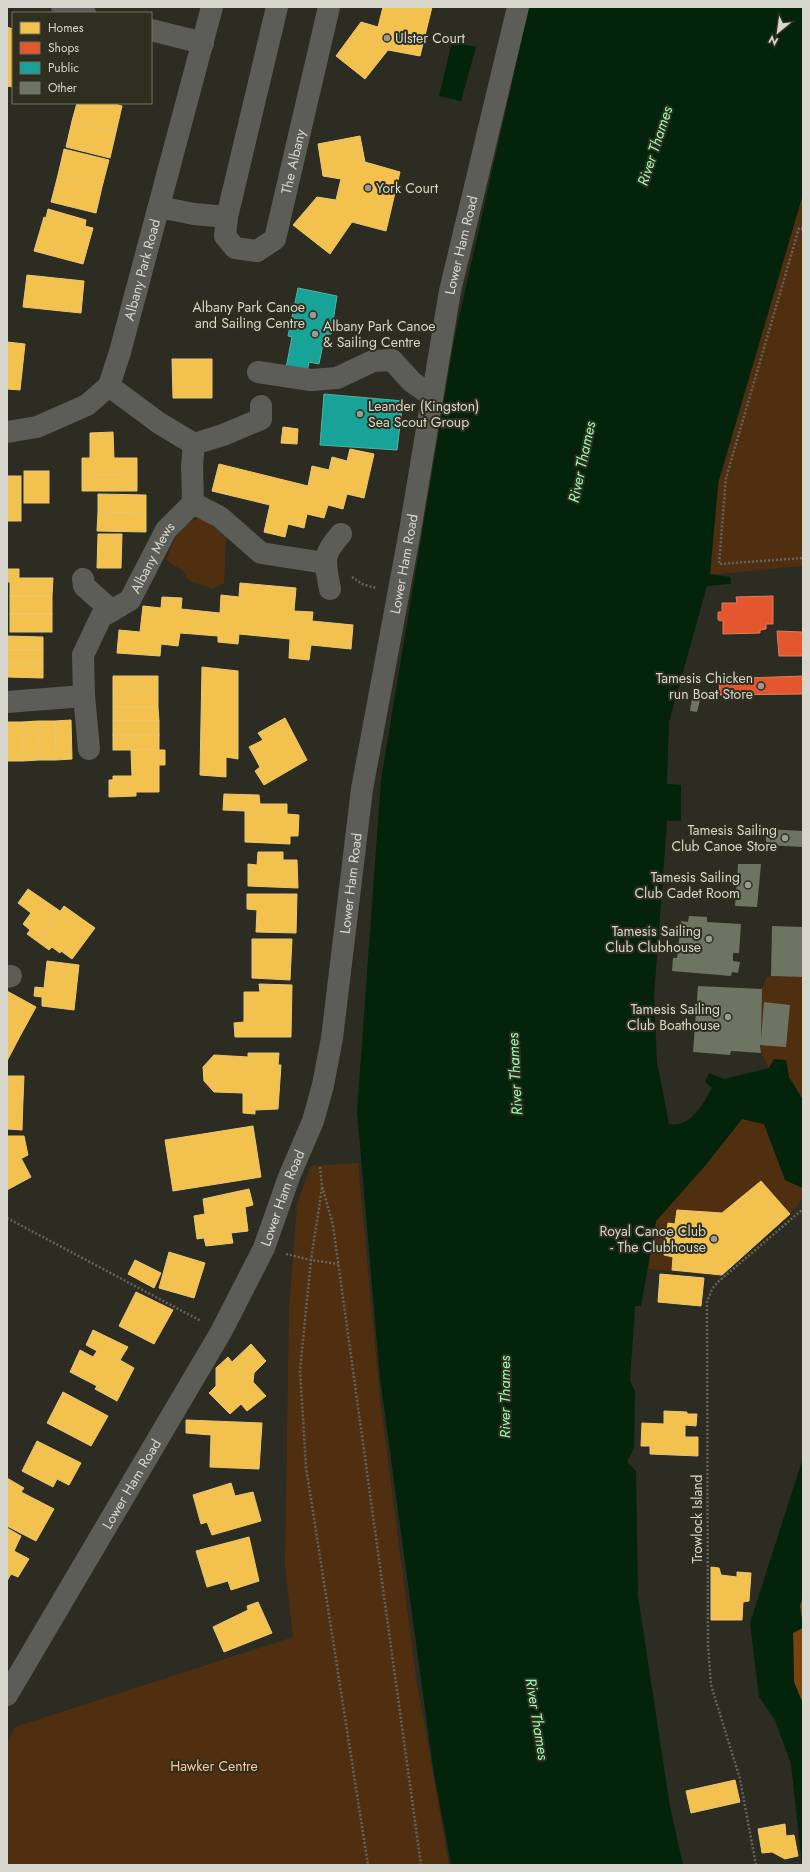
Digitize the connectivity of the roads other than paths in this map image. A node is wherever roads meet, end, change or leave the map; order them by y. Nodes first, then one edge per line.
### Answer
1 (62, 7) edge
2 (212, 7) edge
3 (277, 7) edge
4 (329, 7) edge
5 (518, 7) edge
6 (81, 12) edge
7 (152, 30) edge
8 (203, 43) junction
9 (159, 208) junction
10 (227, 217) junction
11 (258, 372) dead end
12 (109, 386) junction
13 (432, 396) junction
14 (265, 414) dead end
15 (7, 432) edge
16 (194, 444) junction
17 (193, 502) junction
18 (341, 534) dead end
19 (325, 563) junction
20 (83, 579) dead end
21 (330, 589) dead end
22 (112, 610) junction
23 (84, 696) junction
24 (7, 702) edge
25 (90, 749) dead end
26 (7, 1695) edge

1 - 6 street
2 - 8 street, Albany Park Road
3 - 10 street, The Albany
4 - 10 street, The Albany
5 - 13 street, Lower Ham Road
7 - 8 street
8 - 9 street, Albany Park Road
9 - 10 street
9 - 12 street, Albany Park Road
11 - 13 street
12 - 15 street
12 - 16 street
13 - 26 street, Lower Ham Road
14 - 16 street
16 - 17 street
17 - 19 street
17 - 22 street, Albany Mews
18 - 19 street
19 - 21 street
20 - 22 street
22 - 23 street, Albany Mews
23 - 24 street
23 - 25 street, Albany Mews

